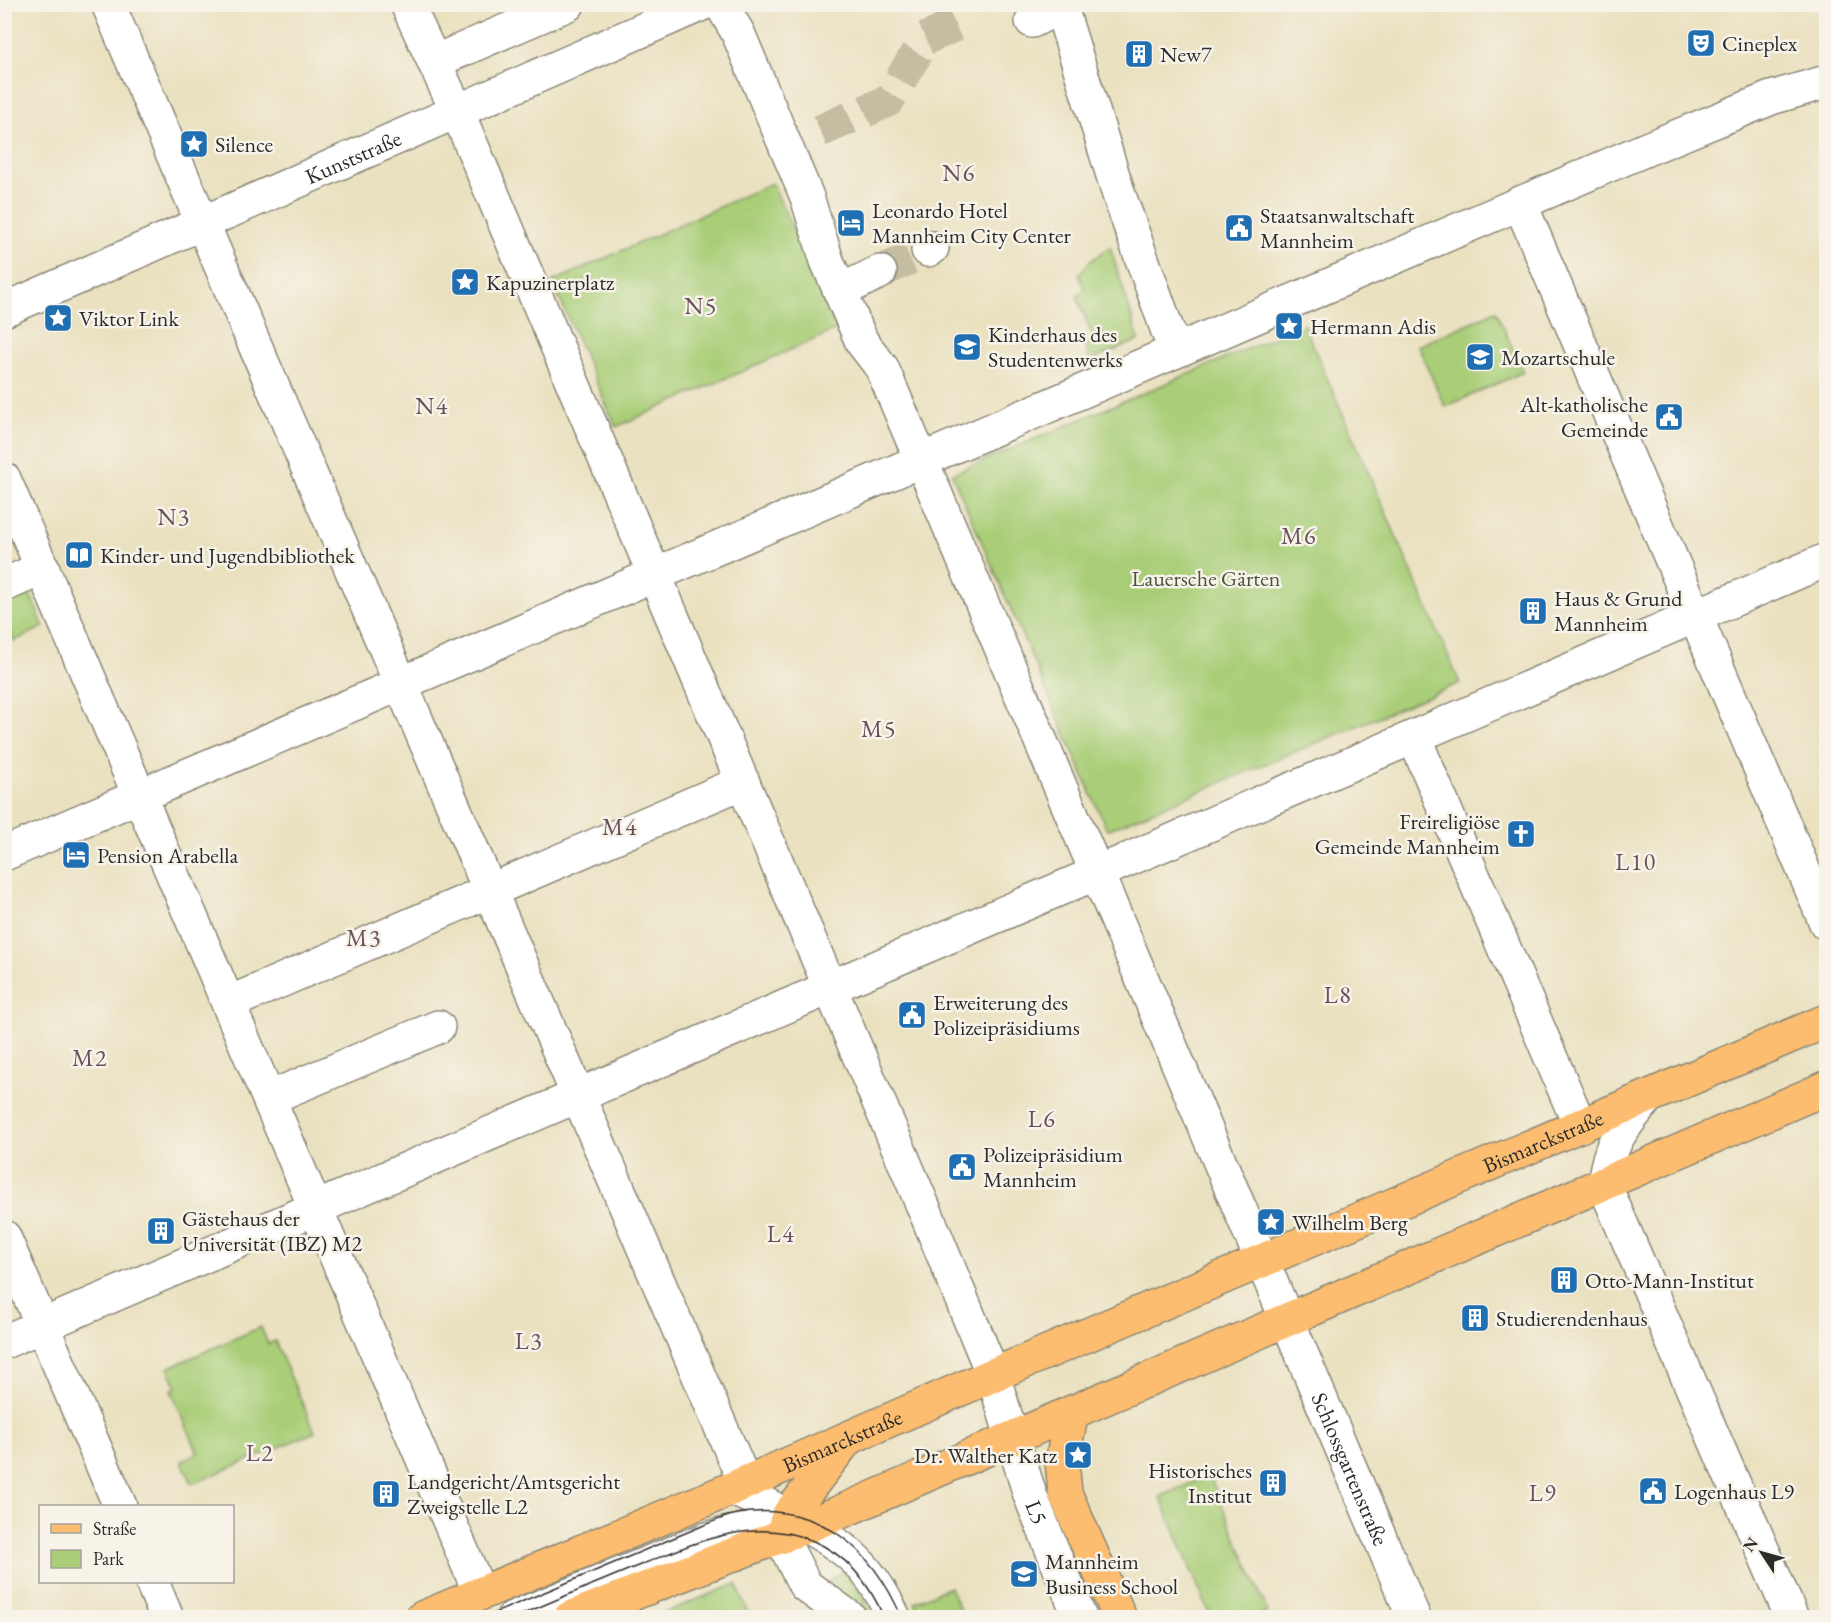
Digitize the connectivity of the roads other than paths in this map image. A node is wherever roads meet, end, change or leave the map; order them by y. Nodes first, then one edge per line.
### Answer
1 (108, 4) edge
2 (407, 4) edge
3 (568, 4) edge
4 (702, 4) edge
5 (721, 4) edge
6 (1049, 14) edge
7 (434, 62) junction
8 (1827, 82) edge
9 (457, 111) junction
10 (1520, 203) junction
11 (201, 225) junction
12 (880, 272) tunnel mouth
13 (840, 291) junction
14 (4, 310) edge
15 (1175, 351) junction
16 (920, 461) junction
17 (4, 479) edge
18 (1827, 560) edge
19 (43, 568) junction
20 (655, 575) junction
21 (4, 585) edge
22 (1696, 616) junction
23 (401, 683) junction
24 (1414, 737) junction
25 (743, 782) junction
26 (140, 795) junction
27 (4, 854) edge
28 (1096, 874) junction
29 (490, 890) junction
30 (1827, 923) edge
31 (830, 987) junction
32 (229, 1003) junction
33 (1827, 1022) edge
34 (438, 1027) dead end
35 (1827, 1088) edge
36 (577, 1096) junction
37 (1648, 1097) junction
38 (269, 1098) junction
39 (1580, 1126) junction
40 (1604, 1184) junction
41 (316, 1208) junction
42 (4, 1237) edge
43 (1261, 1261) junction
44 (1286, 1320) junction
45 (42, 1326) junction
46 (4, 1342) edge
47 (993, 1375) junction
48 (1072, 1412) junction
49 (1013, 1437) junction
50 (847, 1439) junction
51 (738, 1486) junction
52 (120, 1505) edge
53 (792, 1525) junction
54 (153, 1583) edge
55 (480, 1593) junction
56 (167, 1617) edge
57 (422, 1617) edge
58 (513, 1617) edge
59 (570, 1617) edge
60 (850, 1617) edge
61 (894, 1617) edge
62 (1080, 1617) edge
63 (1120, 1617) edge
64 (1414, 1617) edge
65 (1792, 1617) edge

1 - 11 street
2 - 7 street, L5
3 - 7 street
4 - 9 street, Kunststraße
5 - 13 street
6 - 15 street
7 - 9 street, L5
8 - 10 street
9 - 11 street, Kunststraße
9 - 20 street, L5
10 - 15 street
10 - 22 street
11 - 14 street, Kunststraße
11 - 23 street
12 - 13 street
13 - 16 street
15 - 16 street
16 - 20 street
16 - 28 street
17 - 19 street
18 - 22 street
19 - 21 street
19 - 26 street
20 - 23 street
20 - 25 street, L5
22 - 24 street
22 - 30 street
23 - 26 street
23 - 29 street
24 - 28 street
24 - 39 street
25 - 29 street
25 - 31 street, L5
26 - 27 street
26 - 32 street
28 - 31 street
28 - 43 street
29 - 32 street
29 - 36 street
31 - 36 street
31 - 47 street, L5
32 - 38 street
33 - 37 main road, Bismarckstraße
34 - 38 street
35 - 40 main road
36 - 41 street
36 - 51 street
37 - 39 main road, Bismarckstraße
37 - 40 street
38 - 41 street
39 - 43 main road, Bismarckstraße
40 - 44 main road
40 - 65 street
41 - 45 street
41 - 55 street
42 - 45 street
43 - 44 street
43 - 47 main road, Bismarckstraße
44 - 48 main road
44 - 64 street, Schlossgartenstraße
45 - 46 street
45 - 52 street
47 - 49 street, L5
47 - 50 main road, Bismarckstraße
48 - 49 main road
48 - 63 main road
49 - 53 main road
49 - 62 street, L5
50 - 51 main road, Bismarckstraße
50 - 53 main road
51 - 53 street
51 - 55 main road, Bismarckstraße
53 - 58 street
53 - 59 main road
53 - 60 street
53 - 61 street
54 - 56 street
55 - 57 main road, Bismarckstraße

